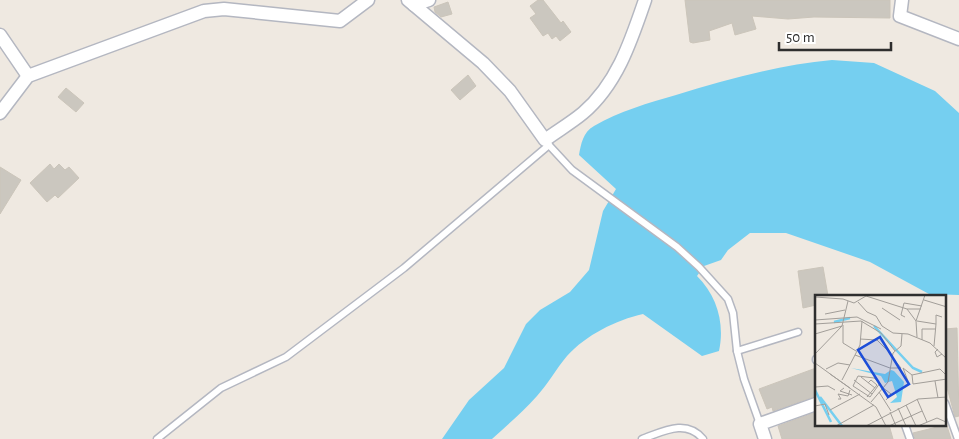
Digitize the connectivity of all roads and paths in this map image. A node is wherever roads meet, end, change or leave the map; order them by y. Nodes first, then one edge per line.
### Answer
1 (368, 0) edge
2 (429, 0) edge
3 (646, 0) edge
4 (902, 0) edge
5 (411, 3) edge
6 (0, 35) edge
7 (959, 40) edge
8 (28, 76) junction
9 (0, 114) edge
10 (547, 142) junction
11 (798, 332) dead end
12 (737, 351) junction
13 (815, 404) edge
14 (946, 406) edge
15 (760, 424) junction
16 (905, 426) edge
17 (157, 439) edge
18 (642, 439) edge
19 (703, 439) edge
20 (765, 439) edge
21 (910, 439) edge
22 (958, 439) edge

1 - 8 street
2 - 5 street
3 - 10 street
4 - 7 street
5 - 10 street
6 - 8 street
8 - 9 street
10 - 12 lane
10 - 17 lane
11 - 12 lane
12 - 15 lane
13 - 15 street
14 - 22 lane
15 - 20 street
16 - 21 lane
18 - 19 lane

